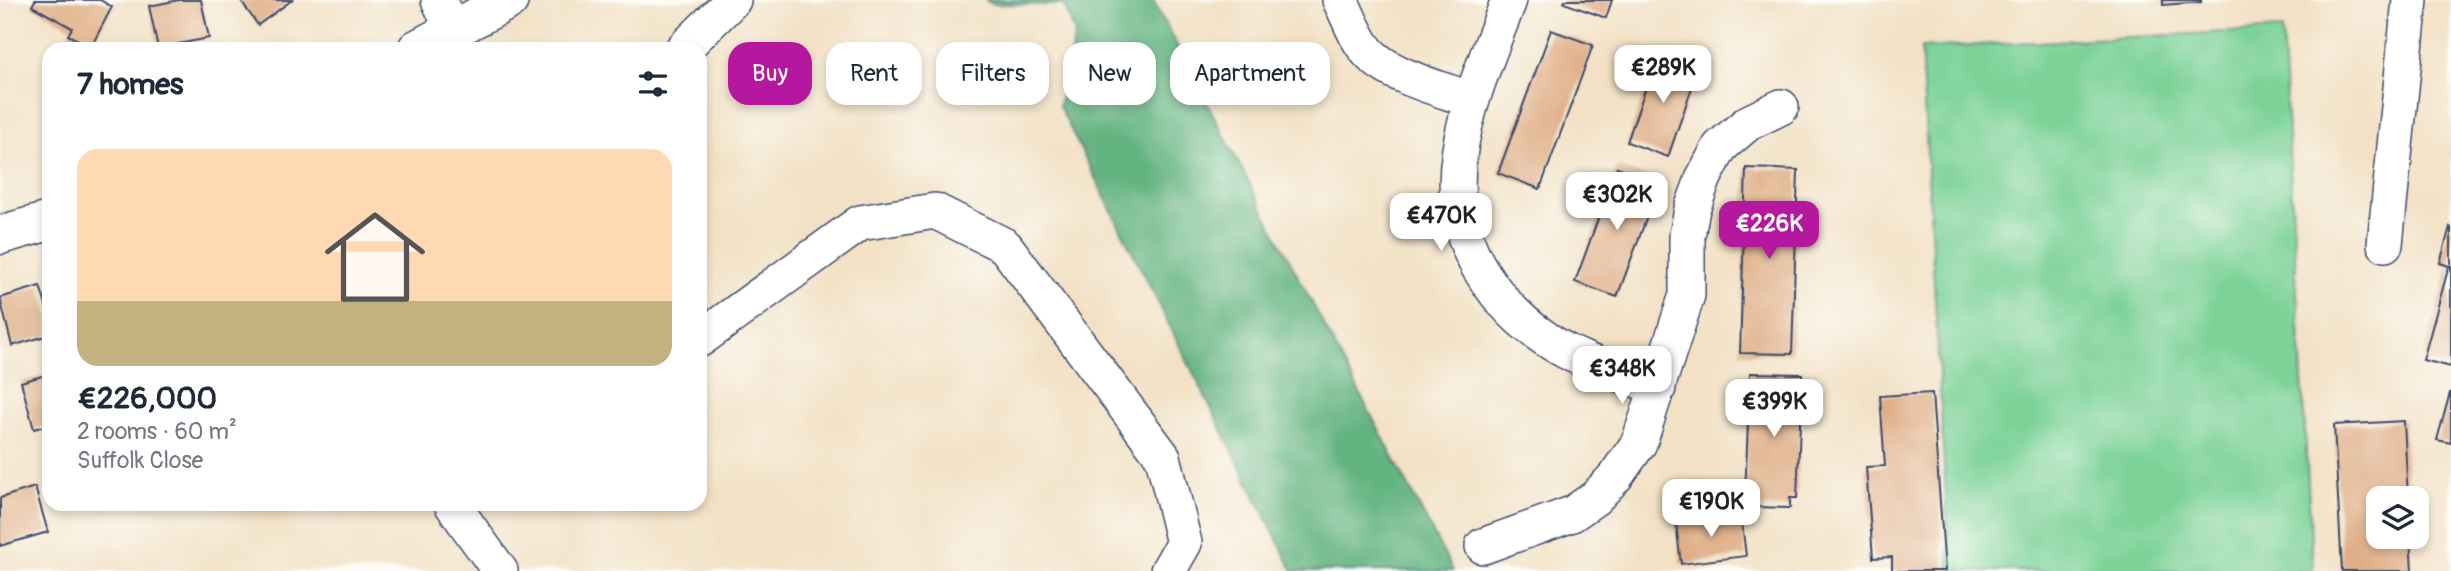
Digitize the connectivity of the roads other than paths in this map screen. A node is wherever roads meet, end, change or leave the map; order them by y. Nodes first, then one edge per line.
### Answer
1 (509, 0) edge
2 (733, 0) edge
3 (1340, 0) edge
4 (1509, 0) edge
5 (2410, 0) edge
6 (446, 15) edge
7 (423, 42) edge
8 (689, 42) edge
9 (1471, 100) junction
10 (1781, 107) dead end
11 (42, 223) edge
12 (0, 235) edge
13 (2385, 244) dead end
14 (707, 333) edge
15 (1658, 388) junction
16 (462, 511) edge
17 (1483, 546) dead end
18 (500, 571) edge
19 (1168, 571) edge

1 - 6 main road
2 - 8 street
3 - 9 street
4 - 9 street
5 - 13 street
6 - 7 main road
9 - 15 street
10 - 15 street
11 - 12 main road
14 - 19 street
15 - 17 street
16 - 18 street

